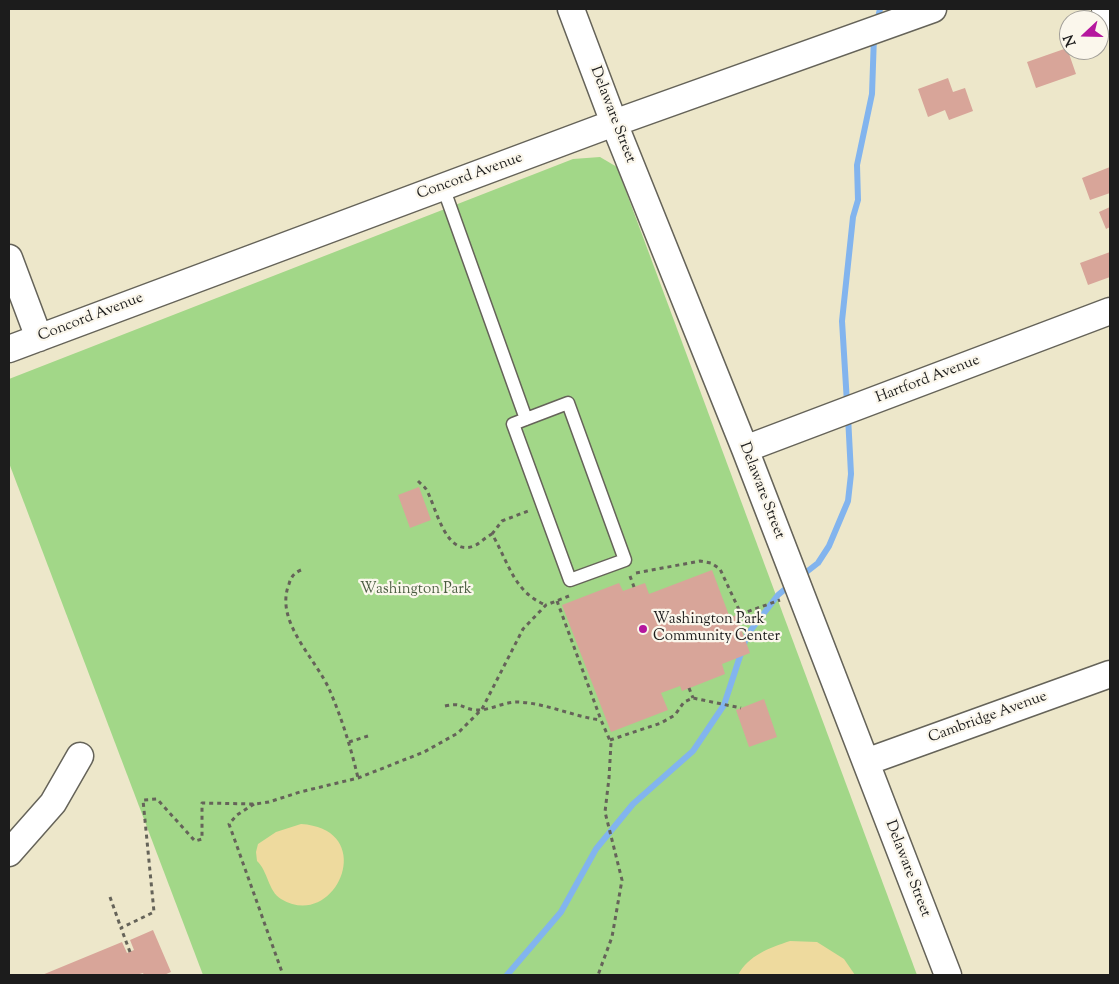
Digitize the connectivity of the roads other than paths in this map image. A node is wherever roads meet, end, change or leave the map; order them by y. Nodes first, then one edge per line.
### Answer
1 (571, 9) edge
2 (934, 9) edge
3 (1106, 9) edge
4 (1110, 20) edge
5 (614, 123) junction
6 (443, 187) junction
7 (9, 258) edge
8 (1110, 311) edge
9 (39, 338) junction
10 (9, 350) edge
11 (526, 419) junction
12 (745, 449) junction
13 (1110, 674) edge
14 (80, 756) dead end
15 (866, 762) junction
16 (9, 853) edge
17 (948, 975) edge

1 - 5 street, Delaware Street
2 - 5 street, Concord Avenue
3 - 4 street
5 - 6 street, Concord Avenue
5 - 12 street, Delaware Street
6 - 9 street, Concord Avenue
6 - 11 lane
7 - 9 street
8 - 12 street, Hartford Avenue
9 - 10 street, Concord Avenue
11 - 11 lane
12 - 15 street, Delaware Street
13 - 15 street, Cambridge Avenue
14 - 16 street
15 - 17 street, Delaware Street

